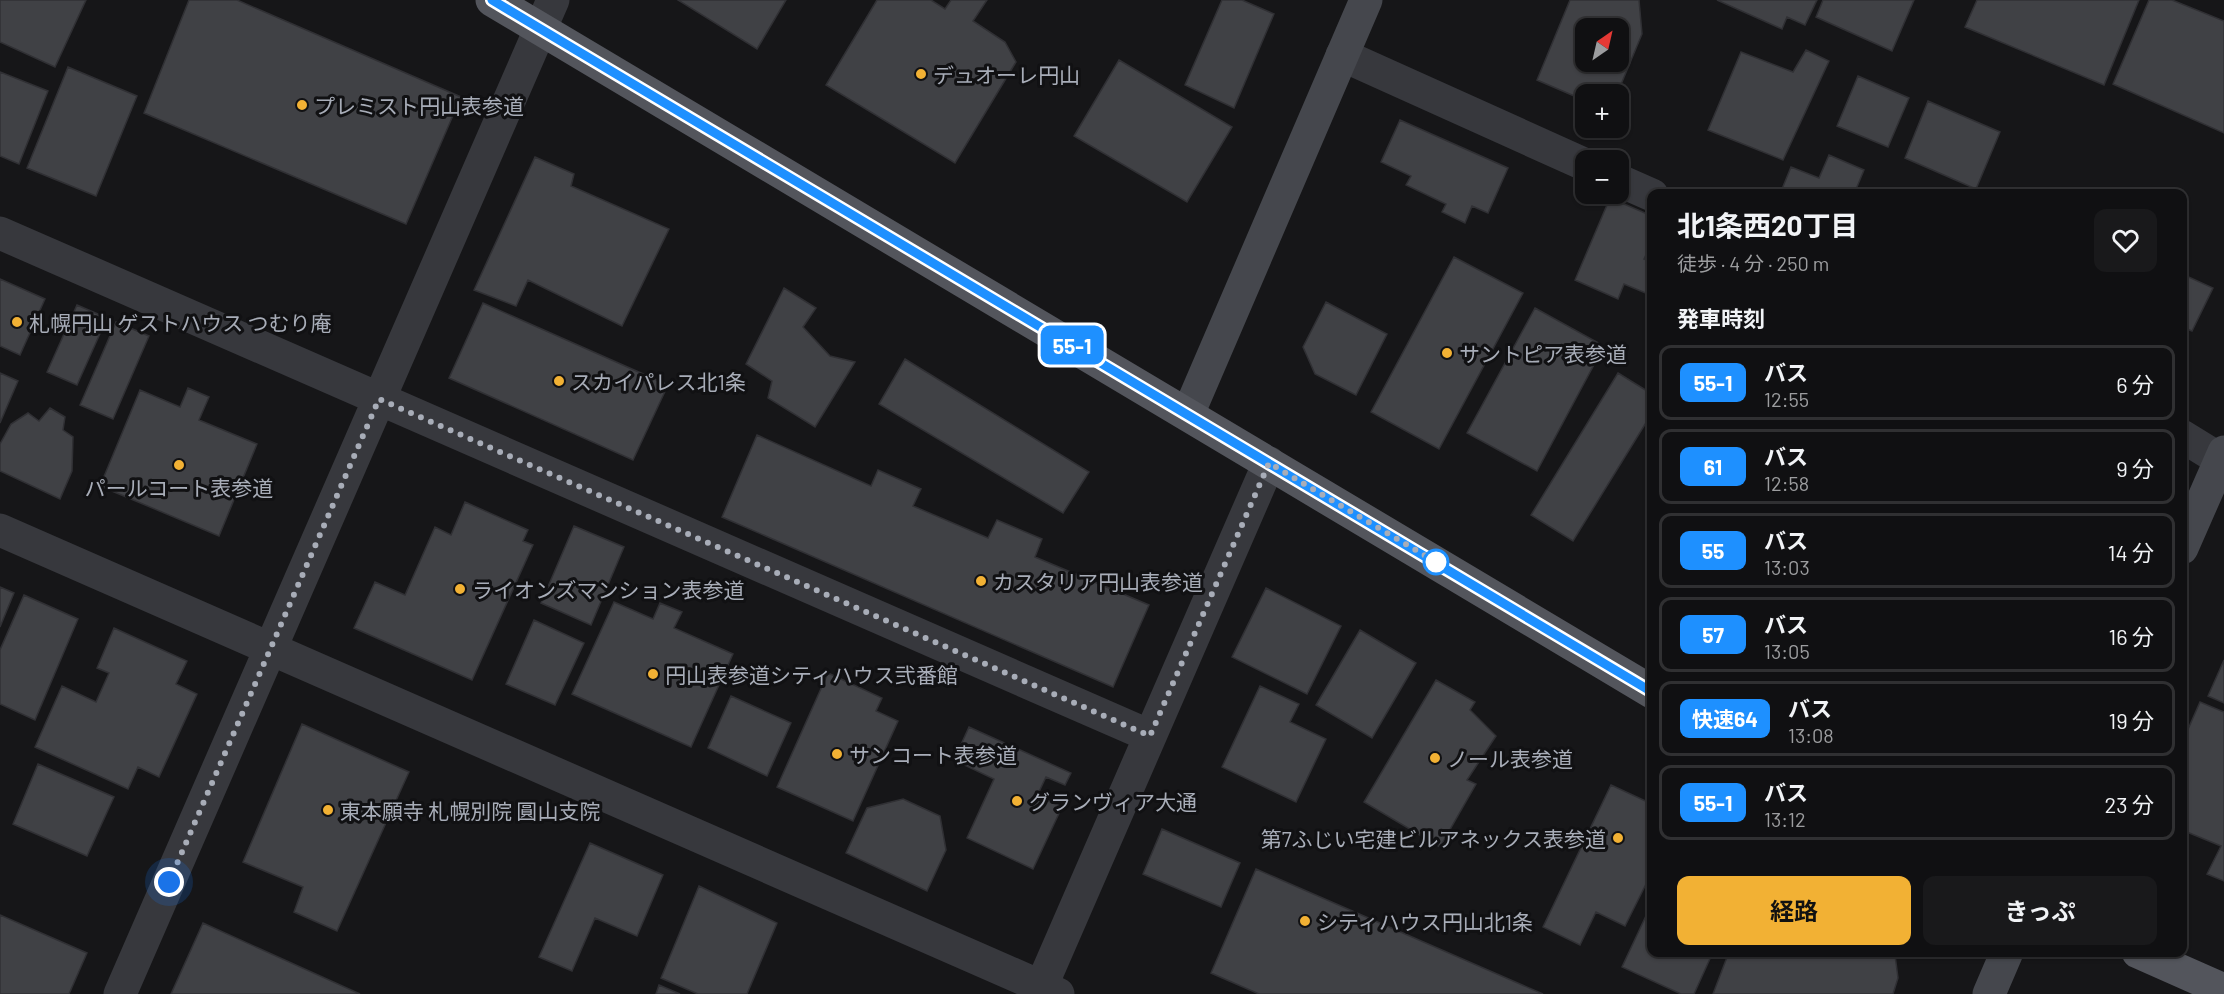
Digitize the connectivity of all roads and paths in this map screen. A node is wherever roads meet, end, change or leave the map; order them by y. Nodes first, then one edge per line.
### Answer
1 (492, 0) edge
2 (553, 0) edge
3 (1366, 0) edge
4 (540, 29) junction
5 (1342, 55) junction
6 (1575, 160) edge
7 (1629, 185) edge
8 (1647, 193) edge
9 (0, 233) edge
10 (379, 399) junction
11 (1188, 414) junction
12 (2187, 439) edge
13 (2223, 458) edge
14 (1269, 463) junction
15 (0, 530) edge
16 (2187, 537) edge
17 (270, 648) junction
18 (1647, 689) edge
19 (1150, 736) junction
20 (2005, 957) edge
21 (2149, 957) edge
22 (2224, 990) edge
23 (1046, 992) edge
24 (120, 994) edge
25 (1989, 994) edge

1 - 4 main road
2 - 4 street
3 - 5 street
4 - 10 street
4 - 11 main road
5 - 6 street
5 - 11 street
7 - 8 street
9 - 10 street
10 - 17 street
10 - 19 street
11 - 14 main road
12 - 13 street
13 - 16 street
14 - 18 main road
14 - 19 street
15 - 17 street
17 - 23 street
17 - 24 street
19 - 23 street
20 - 25 street
21 - 22 main road

